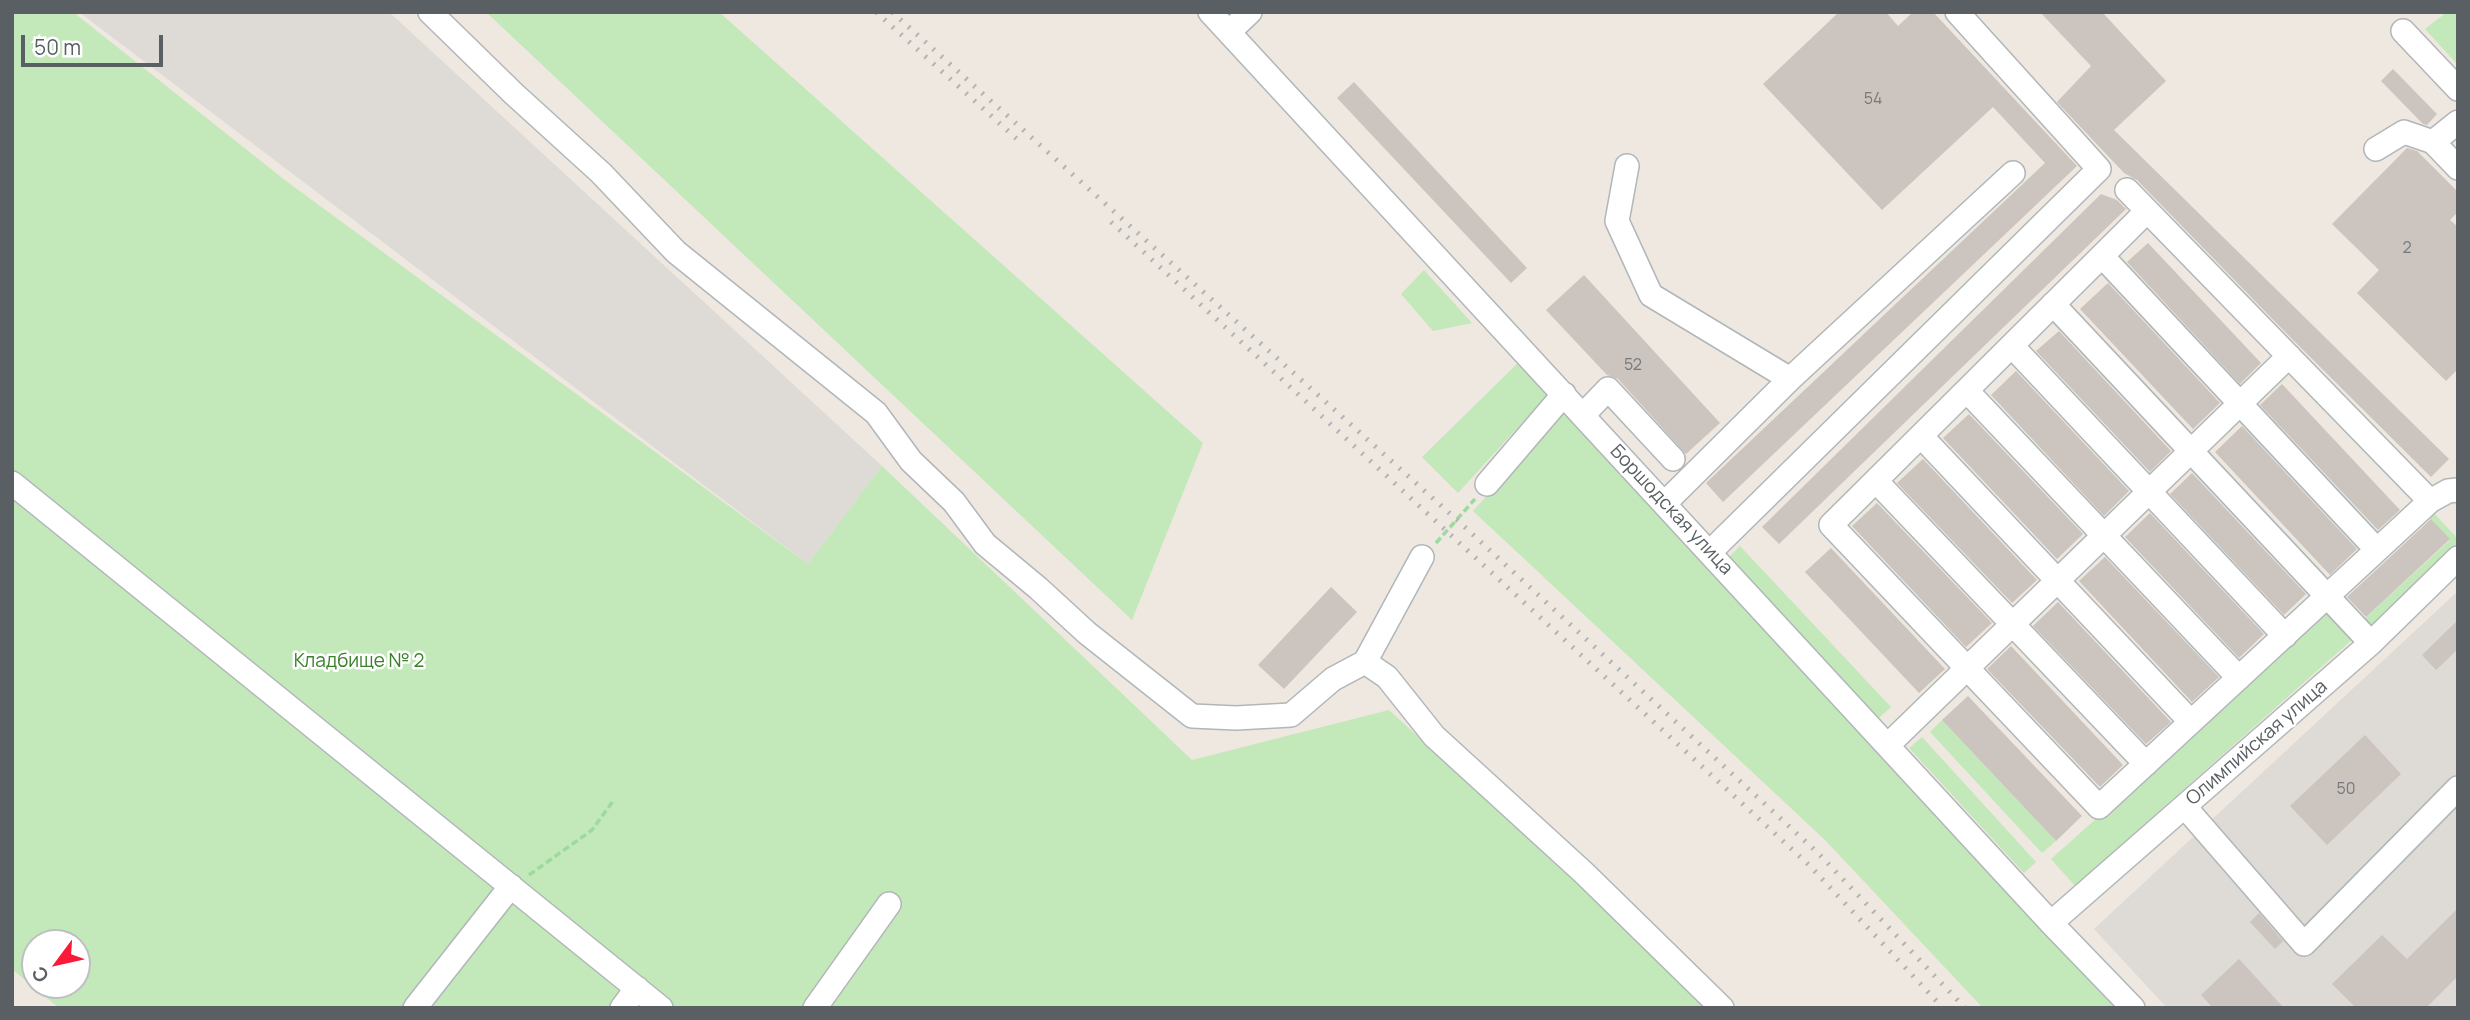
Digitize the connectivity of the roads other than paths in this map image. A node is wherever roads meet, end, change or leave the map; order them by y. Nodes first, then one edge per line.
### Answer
1 (430, 12) edge
2 (1210, 12) edge
3 (1250, 12) edge
4 (1957, 12) edge
5 (2403, 31) dead end
6 (1229, 32) junction
7 (2458, 89) edge
8 (2458, 122) edge
9 (2433, 142) junction
10 (2376, 149) dead end
11 (1627, 166) dead end
12 (2458, 168) edge
13 (2013, 173) dead end
14 (2127, 190) dead end
15 (2147, 211) junction
16 (2102, 256) junction
17 (2053, 304) junction
18 (2012, 346) junction
19 (2289, 356) junction
20 (1790, 379) junction
21 (1967, 391) junction
22 (1564, 394) junction
23 (2240, 404) junction
24 (1583, 415) junction
25 (1921, 436) junction
26 (2192, 450) junction
27 (1673, 459) dead end
28 (1876, 481) junction
29 (12, 483) edge
30 (1487, 484) road end
31 (2458, 490) edge
32 (2149, 492) junction
33 (2430, 501) junction
34 (1664, 503) junction
35 (2104, 536) junction
36 (2377, 550) junction
37 (1710, 552) junction
38 (1422, 557) road end
39 (2458, 558) edge
40 (2058, 580) junction
41 (2328, 596) junction
42 (2013, 624) junction
43 (2285, 636) junction
44 (2371, 643) junction
45 (1365, 662) junction
46 (1967, 668) junction
47 (2239, 678) junction
48 (2191, 722) junction
49 (1888, 745) junction
50 (2146, 764) junction
51 (2458, 788) edge
52 (2185, 807) junction
53 (511, 886) junction
54 (889, 904) dead end
55 (2052, 923) junction
56 (637, 988) junction
57 (415, 1008) edge
58 (622, 1008) edge
59 (662, 1008) edge
60 (815, 1008) edge
61 (1721, 1008) edge
62 (2133, 1008) edge

1 - 45 street
2 - 6 street, Боршодская улица
3 - 6 street
4 - 37 street
5 - 7 street
6 - 22 street, Боршодская улица
8 - 9 street
9 - 10 street
9 - 12 street
11 - 20 street
13 - 20 street
14 - 15 street
15 - 16 street
15 - 19 street
16 - 17 street
16 - 23 street
17 - 18 street
17 - 26 street
18 - 21 street
18 - 32 street
19 - 23 street
19 - 33 street
20 - 34 street
21 - 25 street
21 - 35 street
22 - 24 street, Боршодская улица
22 - 30 street
23 - 26 street
23 - 36 street
24 - 27 street
24 - 34 street, Боршодская улица
25 - 28 street
25 - 40 street
26 - 32 street
26 - 41 street
28 - 42 street
28 - 46 street
29 - 53 street
31 - 33 street
32 - 35 street
32 - 43 street
33 - 36 street
34 - 37 street, Боршодская улица
35 - 40 street
35 - 47 street
36 - 41 street
37 - 49 street, Боршодская улица
38 - 45 street
39 - 44 street, Олимпийская улица
40 - 42 street
40 - 48 street
41 - 43 street
41 - 44 street
42 - 46 street
42 - 50 street
43 - 47 street
44 - 52 street, Олимпийская улица
45 - 61 street
46 - 49 street
46 - 50 street
47 - 48 street
48 - 50 street
49 - 55 street, Боршодская улица
51 - 52 street
52 - 55 street, Олимпийская улица
53 - 56 street
53 - 57 street
54 - 60 street
55 - 62 street, Боршодская улица
56 - 58 street
56 - 59 street

